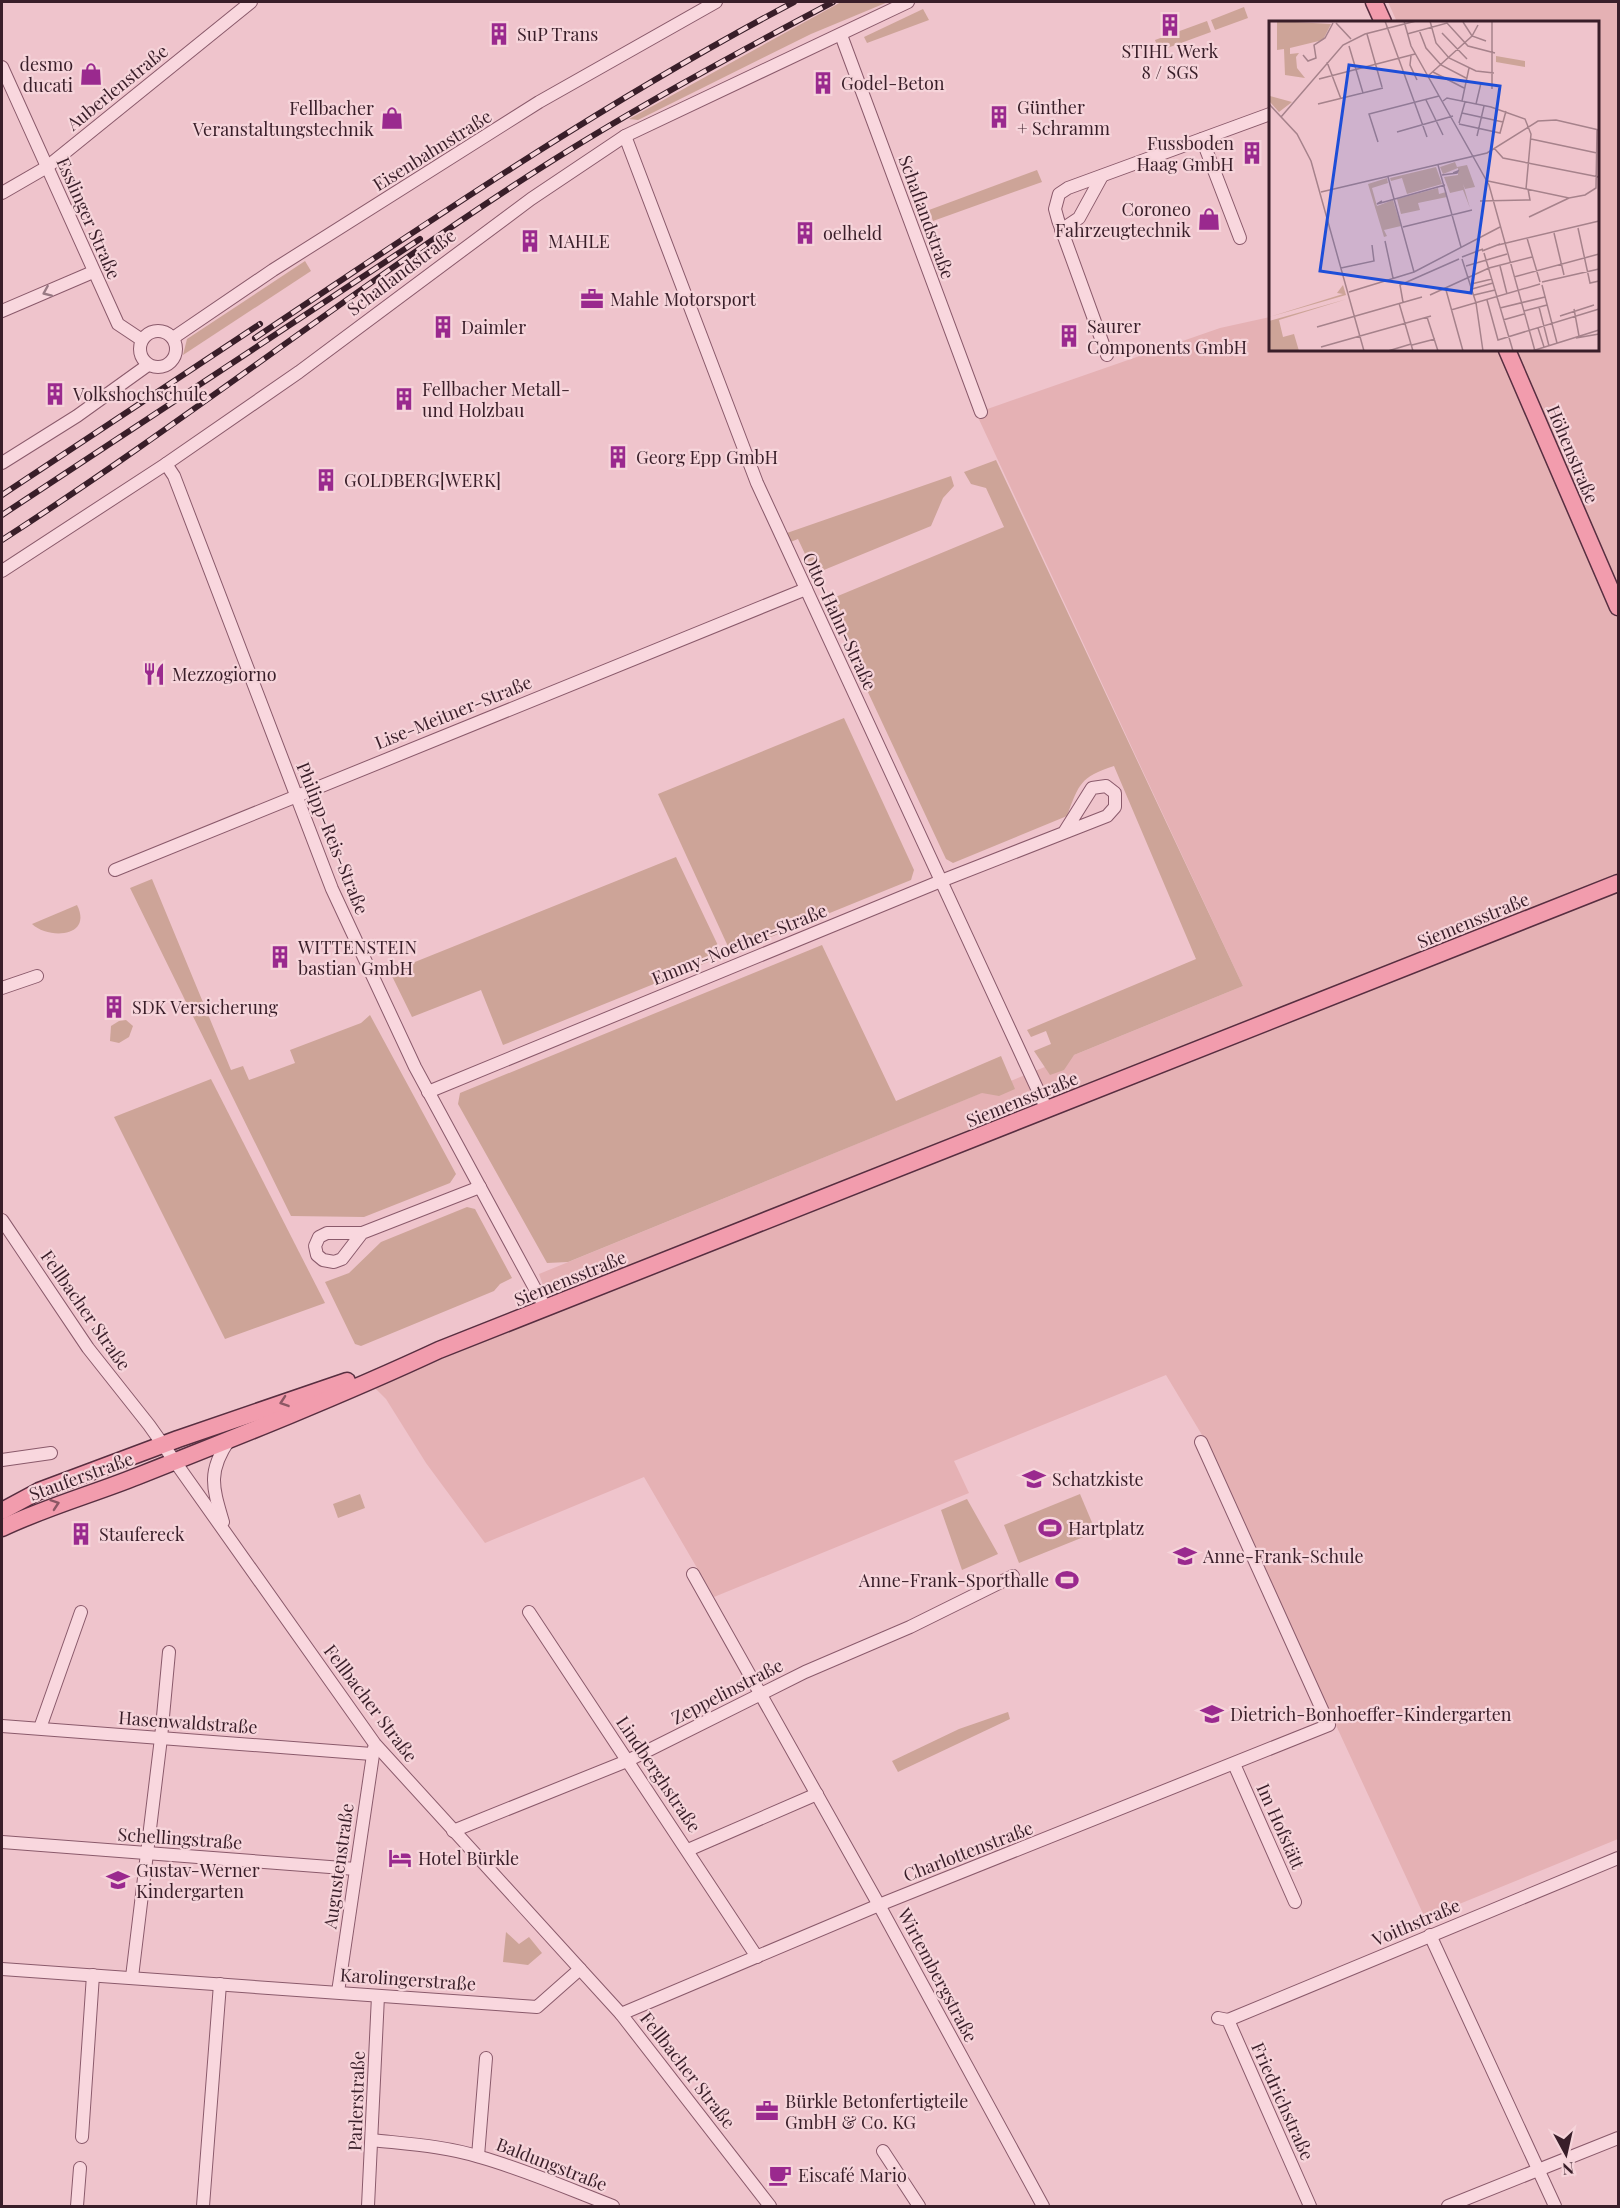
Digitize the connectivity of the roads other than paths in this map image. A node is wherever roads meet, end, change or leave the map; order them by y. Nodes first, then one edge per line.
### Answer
1 (251, 2) edge
2 (716, 2) edge
3 (909, 2) edge
4 (1374, 2) edge
5 (1383, 21) edge
6 (841, 35) junction
7 (2, 67) edge
8 (7, 92) edge
9 (1269, 114) edge
10 (625, 136) junction
11 (1202, 139) junction
12 (47, 167) junction
13 (1102, 176) junction
14 (2, 193) edge
15 (1061, 230) junction
16 (1240, 238) dead end
17 (93, 272) junction
18 (2, 311) edge
19 (173, 338) junction
20 (142, 340) junction
21 (1507, 351) edge
22 (1107, 355) dead end
23 (148, 365) junction
24 (981, 412) dead end
25 (2, 463) edge
26 (166, 464) junction
27 (2, 571) edge
28 (806, 589) junction
29 (1618, 607) edge
30 (295, 795) junction
31 (1065, 831) dead end
32 (115, 870) dead end
33 (941, 881) junction
34 (1618, 883) edge
35 (37, 976) dead end
36 (2, 988) edge
37 (428, 1092) junction
38 (1047, 1110) junction
39 (480, 1187) junction
40 (2, 1220) edge
41 (362, 1233) dead end
42 (546, 1309) junction
43 (439, 1350) junction
44 (229, 1440) junction
45 (1201, 1442) dead end
46 (163, 1445) junction
47 (51, 1453) dead end
48 (2, 1460) edge
49 (174, 1462) junction
50 (2, 1511) edge
51 (2, 1528) edge
52 (226, 1532) junction
53 (693, 1574) dead end
54 (1013, 1576) dead end
55 (81, 1612) dead end
56 (529, 1612) dead end
57 (169, 1652) dead end
58 (760, 1695) junction
59 (2, 1726) edge
60 (40, 1728) junction
61 (161, 1738) junction
62 (373, 1749) junction
63 (627, 1761) junction
64 (1234, 1764) junction
65 (817, 1794) junction
66 (453, 1832) junction
67 (2, 1842) edge
68 (688, 1850) junction
69 (148, 1854) junction
70 (1618, 1858) edge
71 (356, 1869) junction
72 (1295, 1902) dead end
73 (879, 1905) junction
74 (1430, 1935) junction
75 (757, 1957) junction
76 (2, 1969) edge
77 (580, 1969) junction
78 (93, 1976) junction
79 (132, 1977) junction
80 (220, 1984) junction
81 (338, 1992) junction
82 (378, 1996) junction
83 (621, 2014) junction
84 (1223, 2019) joint
85 (486, 2058) dead end
86 (82, 2137) dead end
87 (1618, 2138) edge
88 (372, 2140) junction
89 (883, 2151) dead end
90 (478, 2156) junction
91 (80, 2168) dead end
92 (1538, 2169) junction
93 (77, 2206) edge
94 (203, 2206) edge
95 (368, 2206) edge
96 (613, 2206) edge
97 (770, 2206) edge
98 (919, 2206) edge
99 (1043, 2206) edge
100 (1310, 2206) edge
101 (1448, 2206) edge
102 (1555, 2206) edge

1 - 12 street, Auberlenstraße
2 - 19 street, Eisenbahnstraße
3 - 6 street, Schaflandstraße
4 - 5 main road
6 - 10 street, Schaflandstraße
6 - 24 street, Schaflandstraße
7 - 8 street, Esslinger Straße
8 - 12 street, Esslinger Straße
9 - 11 street
10 - 26 street, Schaflandstraße
10 - 28 street, Otto-Hahn-Straße
11 - 13 street
11 - 16 street
12 - 14 street, Auberlenstraße
12 - 17 street, Esslinger Straße
13 - 15 street
13 - 15 street
15 - 22 street
17 -> 18 street
17 - 20 street, Esslinger Straße
19 - 20 street
19 - 23 street
20 - 23 street
21 - 29 main road, Höhenstraße
23 - 25 street
26 - 27 street, Schaflandstraße
26 - 30 street, Philipp-Reis-Straße
28 - 30 street, Lise-Meitner-Straße
28 - 33 street, Otto-Hahn-Straße
30 - 32 street, Lise-Meitner-Straße
30 - 37 street, Philipp-Reis-Straße
31 - 33 street, Emmy-Noether-Straße
33 - 37 street, Emmy-Noether-Straße
33 - 38 street, Otto-Hahn-Straße
34 - 38 main road, Siemensstraße
35 - 36 street
37 - 39 street, Philipp-Reis-Straße
38 - 42 main road, Siemensstraße
39 - 41 street
39 - 42 street, Philipp-Reis-Straße
40 - 46 street, Fellbacher Straße
42 - 43 main road, Siemensstraße
43 - 44 main road, Siemensstraße
43 -> 46 main road, Siemensstraße
44 - 49 main road, Siemensstraße
44 - 52 street
45 - 64 street, Charlottenstraße
46 - 49 street, Fellbacher Straße
46 - 50 main road, Stauferstraße
47 - 48 street
51 -> 49 main road, Stauferstraße
49 - 52 street, Fellbacher Straße
52 - 62 street, Fellbacher Straße
53 - 58 street, Wirtembergstraße
54 - 58 street, Zeppelinstraße
55 - 60 street
56 - 63 street, Lindberghstraße
57 - 61 street
58 - 63 street, Zeppelinstraße
58 - 65 street, Wirtembergstraße
59 - 60 street, Hasenwaldstraße
60 - 61 street, Hasenwaldstraße
61 - 62 street, Hasenwaldstraße
61 - 69 street
62 - 66 street, Fellbacher Straße
62 - 71 street, Augustenstraße
63 - 66 street, Zeppelinstraße
63 - 68 street, Lindberghstraße
64 - 72 street, Im Hofstätt
64 - 73 street, Charlottenstraße
65 - 68 street
65 - 73 street, Wirtembergstraße
66 - 77 street, Fellbacher Straße
67 - 69 street, Schellingstraße
68 - 75 street, Lindberghstraße
69 - 71 street, Schellingstraße
69 - 79 street
70 - 74 street, Voithstraße
71 - 81 street, Augustenstraße
73 - 75 street, Charlottenstraße
73 - 99 street, Wirtembergstraße
74 - 84 street, Voithstraße
74 - 92 street
75 - 83 street, Charlottenstraße
76 - 78 street, Karolingerstraße
77 - 82 street, Karolingerstraße
77 - 83 street, Fellbacher Straße
78 - 79 street, Karolingerstraße
78 - 86 street
79 - 80 street, Karolingerstraße
80 - 81 street, Karolingerstraße
80 - 94 street
81 - 82 street, Karolingerstraße
82 - 88 street, Parlerstraße
83 - 97 street, Fellbacher Straße
84 - 100 street, Friedrichstraße
85 - 90 street, Baldungstraße
87 - 92 street
88 - 90 street, Baldungstraße
88 - 95 street, Parlerstraße
89 - 98 street
90 - 96 street, Baldungstraße
91 - 93 street
92 - 101 street
92 - 102 street

